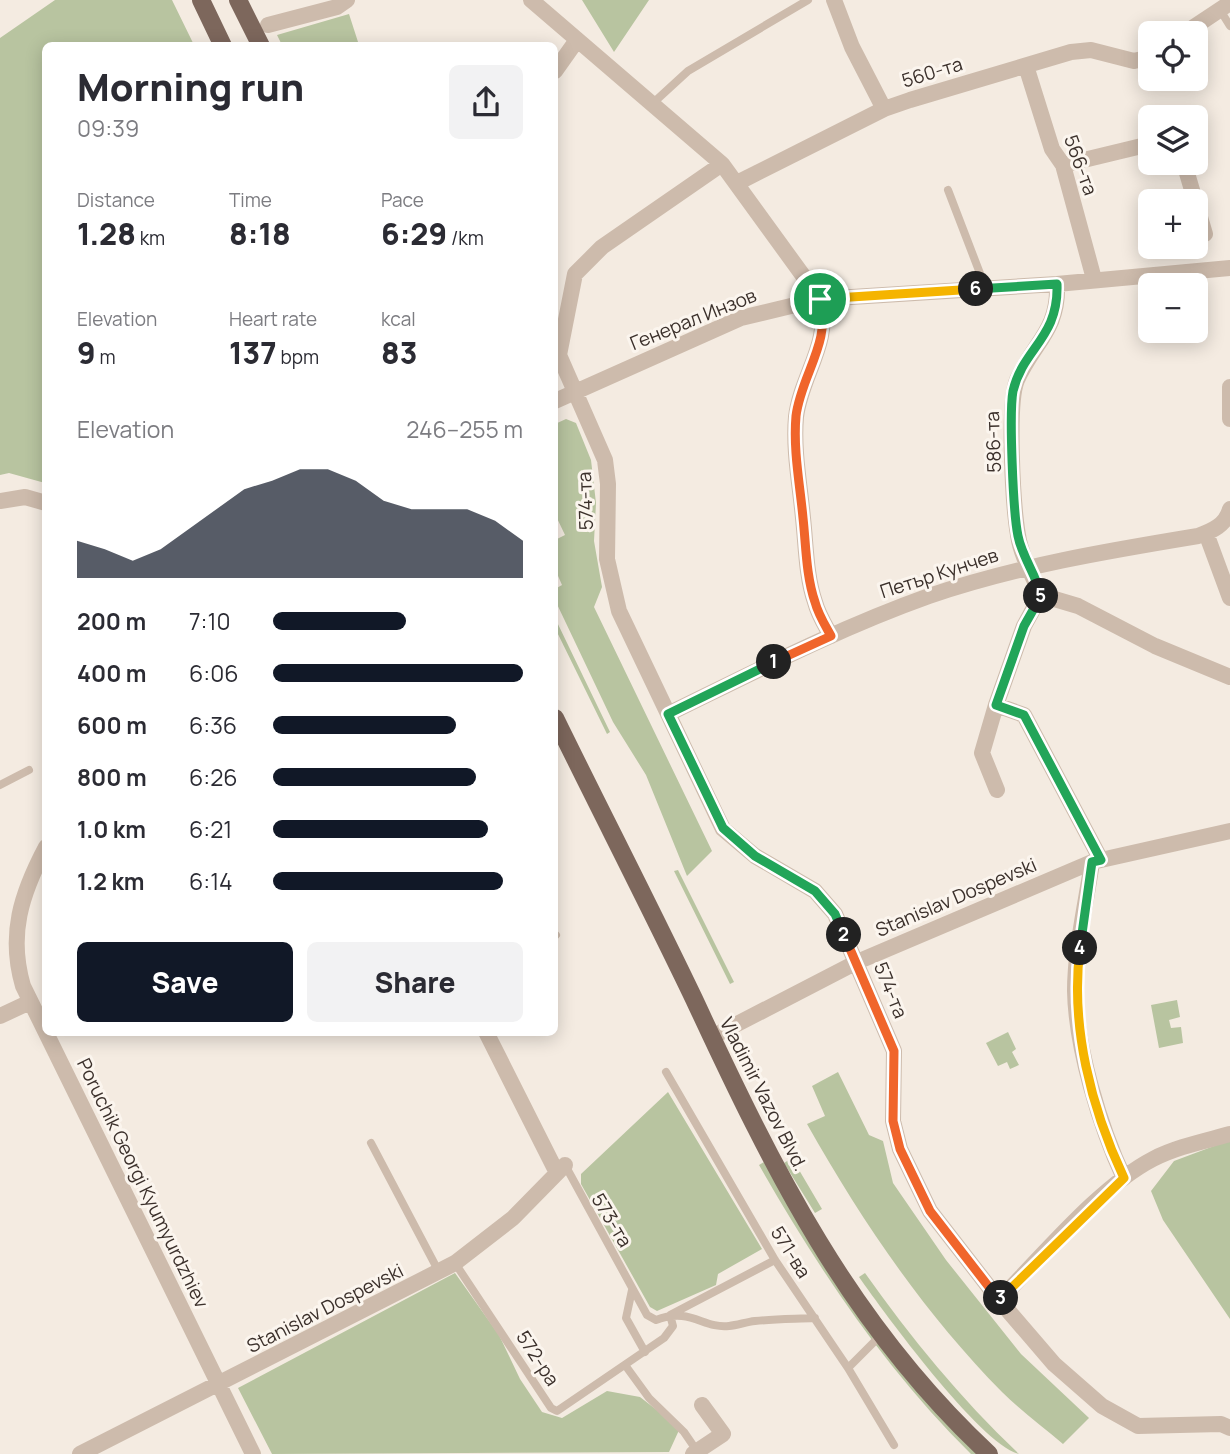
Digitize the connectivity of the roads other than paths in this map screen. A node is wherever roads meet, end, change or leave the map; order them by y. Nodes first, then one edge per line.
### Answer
1 (201, 0) edge
2 (238, 0) edge
3 (347, 0) edge
4 (531, 0) edge
5 (808, 0) edge
6 (834, 0) edge
7 (1225, 7) edge
8 (1203, 21) edge
9 (268, 25) dead end
10 (1230, 26) edge
11 (577, 40) junction
12 (221, 42) edge
13 (259, 42) edge
14 (1138, 60) edge
15 (1026, 66) junction
16 (558, 67) edge
17 (652, 104) junction
18 (884, 109) junction
19 (1138, 147) edge
20 (722, 164) junction
21 (1063, 165) junction
22 (737, 183) junction
23 (948, 190) dead end
24 (1230, 268) edge
25 (1094, 279) junction
26 (1057, 284) junction
27 (986, 289) junction
28 (820, 299) junction
29 (558, 347) edge
30 (558, 353) edge
31 (575, 390) junction
32 (1230, 396) edge
33 (558, 399) edge
34 (1230, 419) edge
35 (0, 501) edge
36 (42, 502) edge
37 (1229, 518) edge
38 (1206, 533) junction
39 (1028, 567) junction
40 (1041, 595) junction
41 (1230, 598) edge
42 (831, 636) junction
43 (1230, 677) edge
44 (996, 705) junction
45 (668, 714) junction
46 (558, 724) edge
47 (29, 770) dead end
48 (0, 785) edge
49 (997, 790) dead end
50 (1230, 831) edge
51 (42, 854) edge
52 (1097, 861) junction
53 (857, 962) junction
54 (30, 1002) junction
55 (0, 1016) edge
56 (42, 1026) edge
57 (47, 1036) edge
58 (488, 1036) edge
59 (712, 1037) junction
60 (666, 1072) dead end
61 (1230, 1134) edge
62 (372, 1143) dead end
63 (561, 1169) junction
64 (1124, 1178) junction
65 (775, 1260) junction
66 (455, 1263) junction
67 (439, 1272) junction
68 (632, 1290) junction
69 (999, 1300) junction
70 (670, 1315) junction
71 (815, 1318) junction
72 (881, 1335) junction
73 (645, 1352) junction
74 (625, 1365) junction
75 (848, 1368) junction
76 (219, 1385) junction
77 (702, 1405) dead end
78 (1230, 1428) edge
79 (894, 1445) dead end
80 (695, 1453) edge
81 (80, 1454) edge
82 (253, 1454) edge
83 (989, 1454) edge

1 - 12 main road
2 - 13 main road
3 - 9 street
4 - 11 street
5 - 17 lane
6 - 18 street
7 - 8 street
7 - 10 lane
11 - 16 street
11 - 17 street
14 - 15 street, 560-та
15 - 18 street, 560-та
15 - 21 street, 566-та
17 - 20 street
18 - 22 street, 560-та
19 - 21 street
20 - 22 street
20 - 29 street
21 - 25 street, 566-та
22 - 28 street
23 - 27 lane
24 - 25 street, Генерал Инзов
25 - 26 street, Генерал Инзов
26 - 27 street, Генерал Инзов
26 - 39 street, 586-та
27 - 28 street, Генерал Инзов
28 - 31 street, Генерал Инзов
28 - 42 street
30 - 31 street, 574-та
31 - 33 street, Генерал Инзов
31 - 45 street, 574-та
32 - 34 street
35 - 36 street
37 - 38 street, Петър Кунчев
38 - 39 street, Петър Кунчев
38 - 41 street
39 - 40 street, 586-та
39 - 42 street, Петър Кунчев
40 - 43 street
40 - 44 street
42 - 45 street, Петър Кунчев
44 - 49 street
44 - 52 street
45 - 53 street, 574-та
46 - 59 main road, Vladimir Vazov Blvd.
47 - 48 lane
50 - 52 street, Stanislav Dospevski
51 - 54 street, Poruchik Georgi Kyumyurdzhiev
52 - 53 street, Stanislav Dospevski
52 - 64 street
53 - 59 street, Stanislav Dospevski
53 - 69 street, 574-та
54 - 55 street
54 - 56 street, Poruchik Georgi Kyumyurdzhiev
57 - 76 street, Poruchik Georgi Kyumyurdzhiev
58 - 63 street
59 - 72 main road, Vladimir Vazov Blvd.
60 - 65 lane, 571-ва
61 - 64 street
62 - 67 lane
63 - 66 street, Stanislav Dospevski
63 - 68 lane, 573-та
64 - 69 street
65 - 70 lane
65 - 71 lane, 571-ва
66 - 67 street, Stanislav Dospevski
66 - 74 lane, 572-ра
67 - 76 street, Stanislav Dospevski
68 - 70 lane, 573-та
68 - 73 lane
69 - 78 street, 574-та
70 - 71 lane
70 - 73 lane
71 - 75 lane, 571-ва
72 - 75 lane
72 - 83 main road, Vladimir Vazov Blvd.
73 - 74 lane
74 - 80 lane
75 - 79 lane, 571-ва
76 - 81 street, Stanislav Dospevski
76 - 82 street, Poruchik Georgi Kyumyurdzhiev
77 - 80 street

